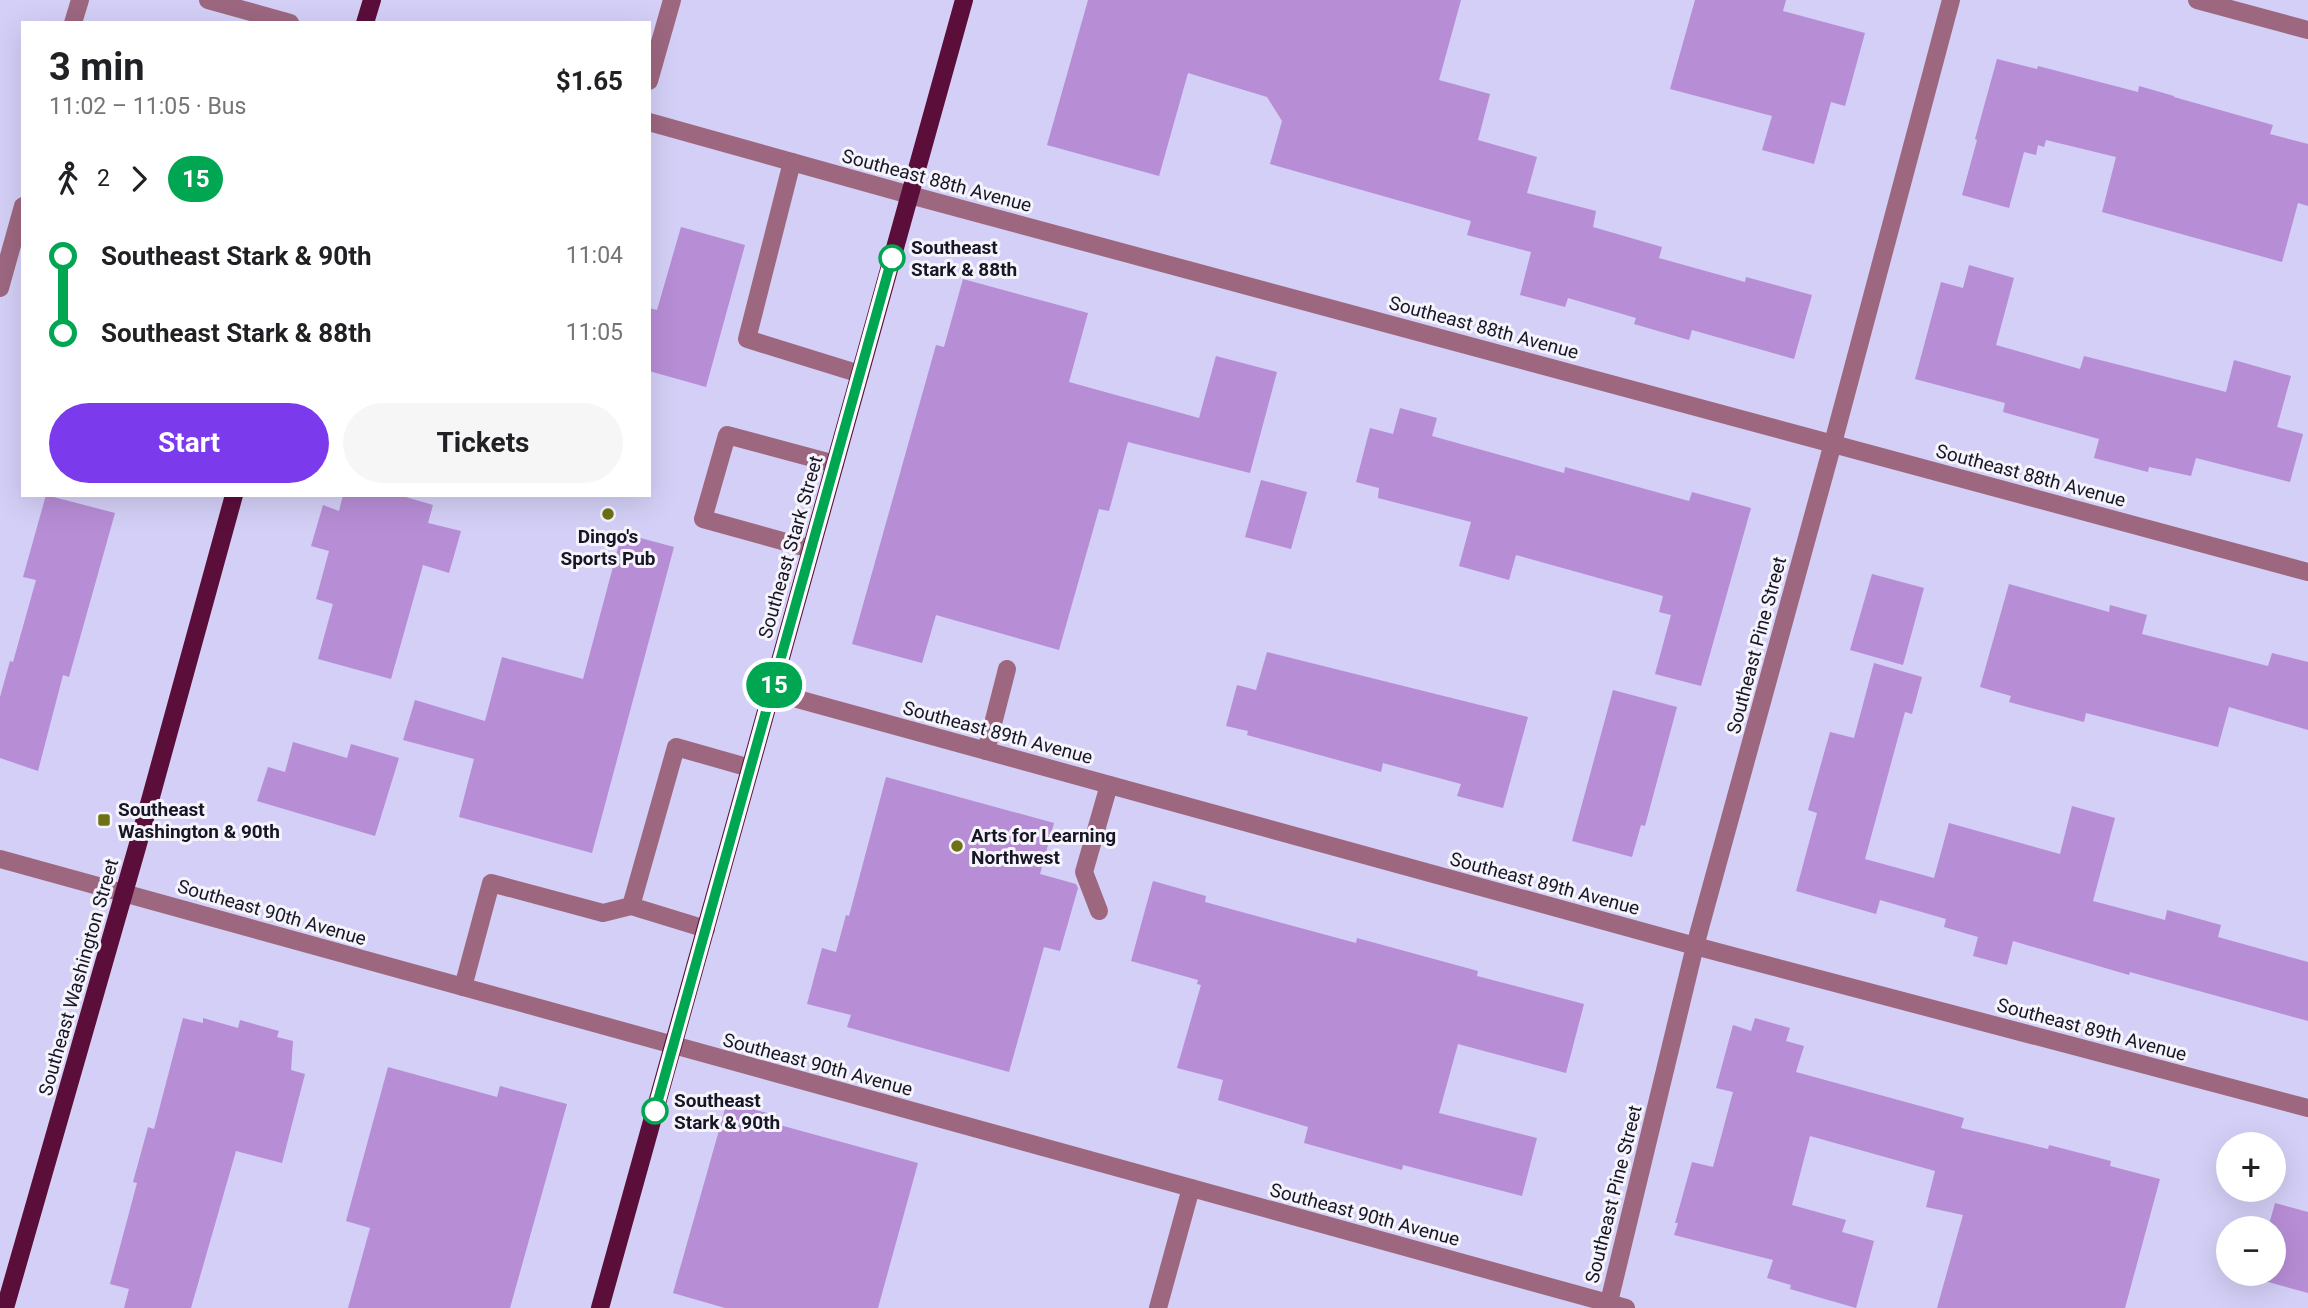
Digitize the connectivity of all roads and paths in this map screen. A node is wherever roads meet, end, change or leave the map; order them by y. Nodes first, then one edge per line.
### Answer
1 (80, 0) edge
2 (208, 0) edge
3 (372, 0) edge
4 (672, 0) edge
5 (964, 0) edge
6 (1951, 0) edge
7 (2197, 0) edge
8 (74, 21) edge
9 (283, 21) edge
10 (366, 21) edge
11 (2308, 30) edge
12 (651, 74) edge
13 (651, 123) edge
14 (792, 162) junction
15 (909, 195) junction
16 (21, 213) edge
17 (0, 288) edge
18 (860, 374) junction
19 (1833, 443) junction
20 (835, 464) junction
21 (233, 497) edge
22 (811, 549) junction
23 (2308, 572) edge
24 (1007, 669) dead end
25 (772, 692) junction
26 (986, 751) junction
27 (750, 768) junction
28 (1109, 785) junction
29 (0, 859) edge
30 (124, 892) junction
31 (631, 906) junction
32 (1099, 911) dead end
33 (706, 929) junction
34 (1695, 946) junction
35 (463, 987) junction
36 (673, 1046) junction
37 (2308, 1108) edge
38 (1191, 1188) junction
39 (1617, 1305) edge
40 (5, 1308) edge
41 (600, 1308) edge
42 (1158, 1308) edge

1 - 8 street
2 - 9 street
3 - 10 main road
4 - 12 street
5 - 15 main road, Southeast Stark Street
6 - 19 street, Southeast Pine Street
7 - 11 street
13 - 14 street, Southeast 88th Avenue
14 - 15 street, Southeast 88th Avenue
14 - 18 street
15 - 18 main road, Southeast Stark Street
15 - 19 street, Southeast 88th Avenue
16 - 17 street
18 - 20 main road, Southeast Stark Street
19 - 23 street, Southeast 88th Avenue
19 - 34 street, Southeast Pine Street
20 - 22 main road, Southeast Stark Street
20 - 22 street
21 - 30 main road, Southeast Washington Street
22 - 25 main road, Southeast Stark Street
24 - 26 street
25 - 26 street, Southeast 89th Avenue
25 - 27 main road, Southeast Stark Street
26 - 28 street, Southeast 89th Avenue
27 - 31 street
27 - 33 main road, Southeast Stark Street
28 - 32 street
28 - 34 street, Southeast 89th Avenue
29 - 30 street, Southeast 90th Avenue
30 - 35 street, Southeast 90th Avenue
30 - 40 main road, Southeast Washington Street
31 - 33 street
31 - 35 street
33 - 36 main road, Southeast Stark Street
34 - 37 street, Southeast 89th Avenue
34 - 39 street, Southeast Pine Street
35 - 36 street, Southeast 90th Avenue
36 - 38 street, Southeast 90th Avenue
36 - 41 main road, Southeast Stark Street
38 - 39 street, Southeast 90th Avenue
38 - 42 street

